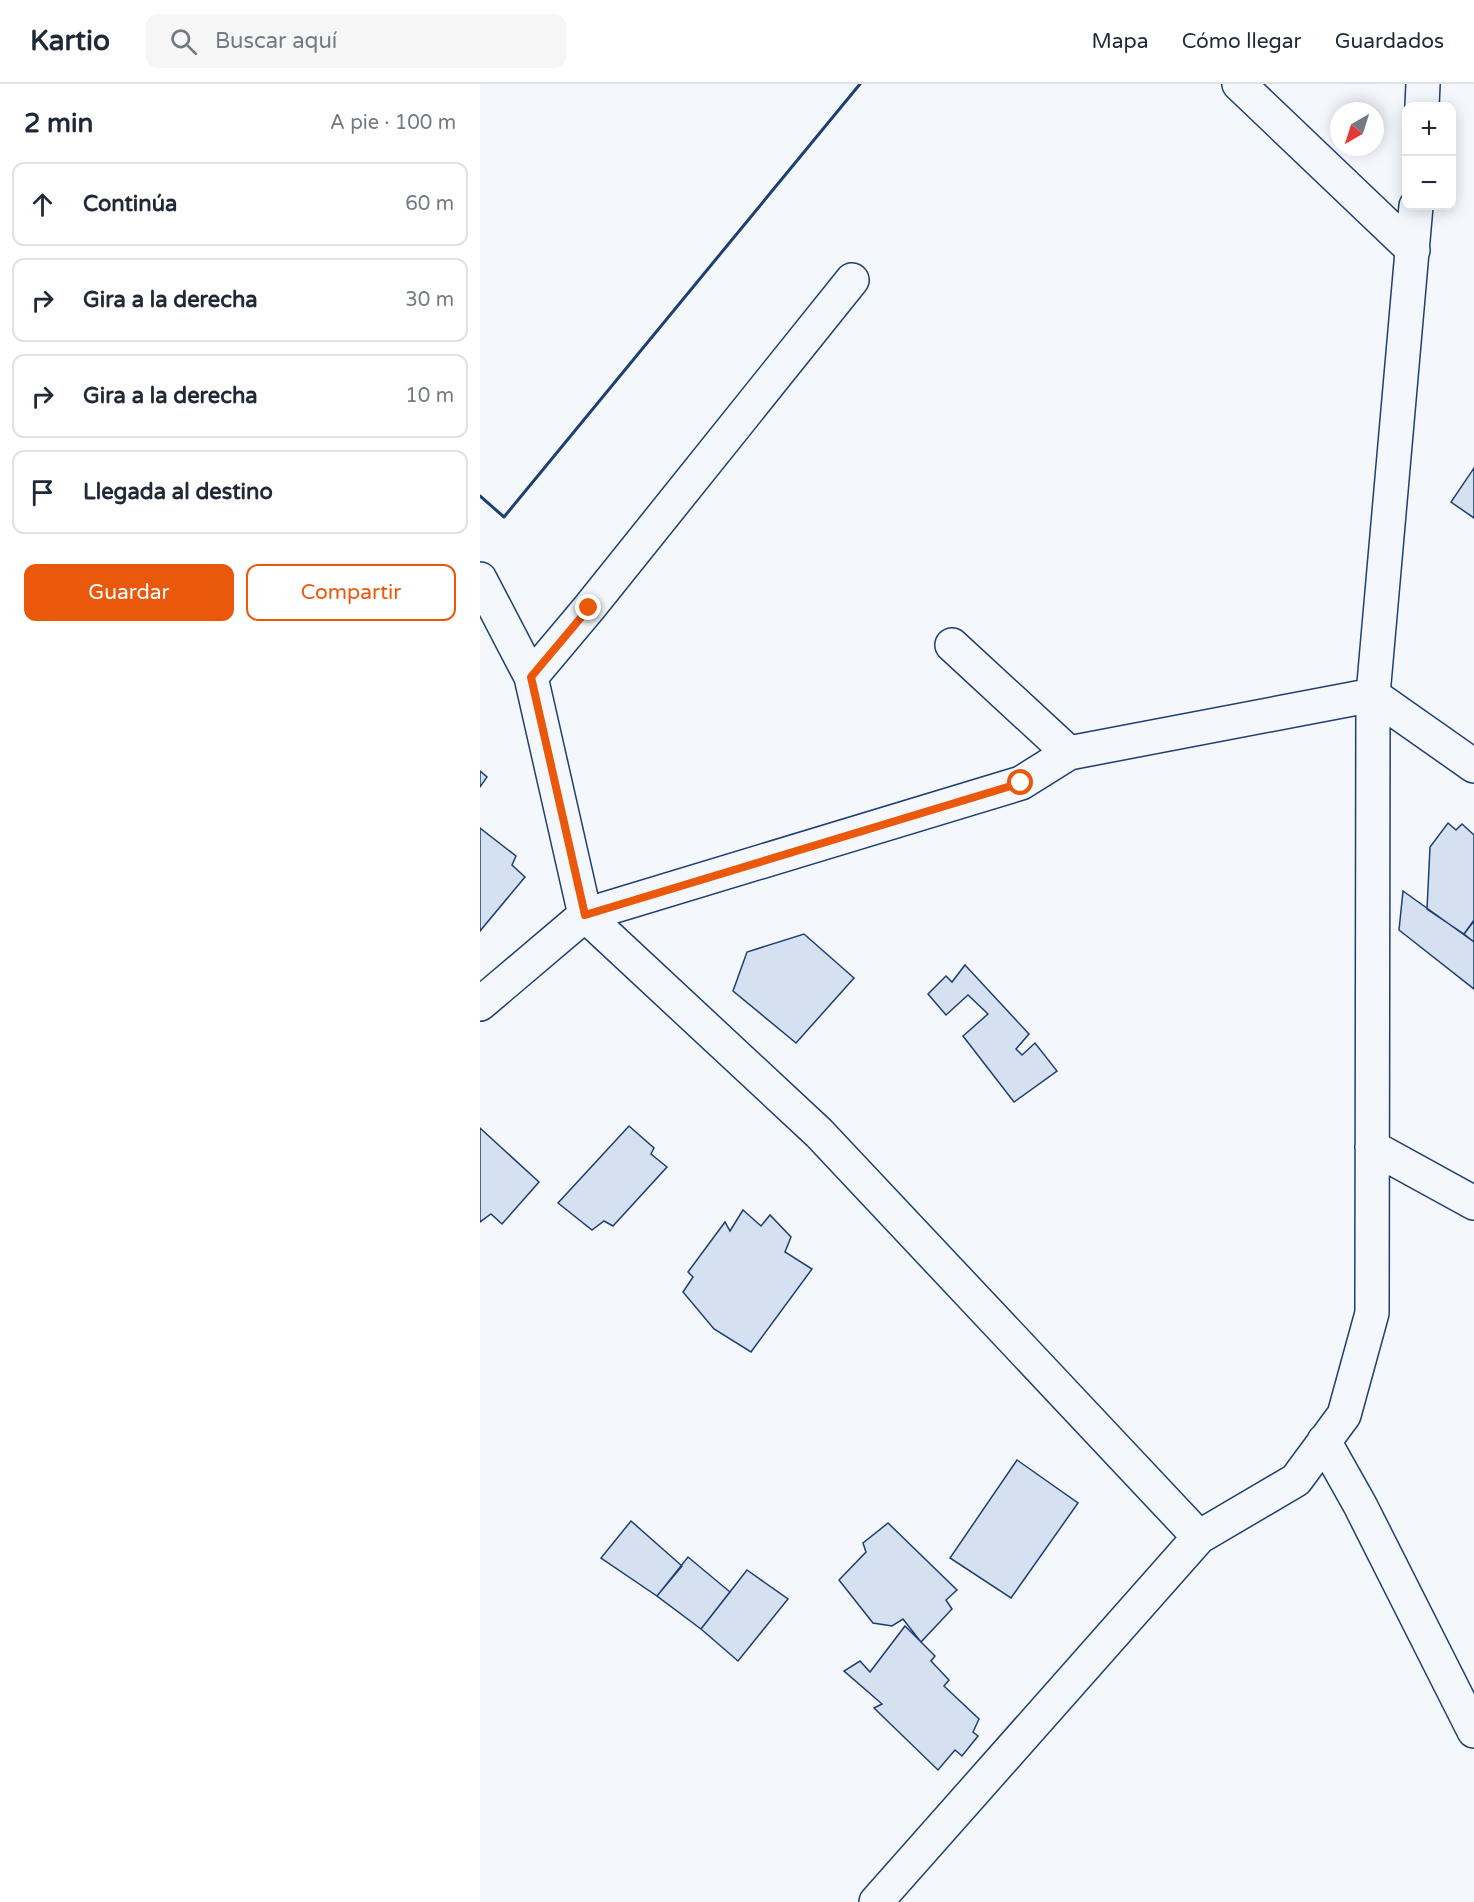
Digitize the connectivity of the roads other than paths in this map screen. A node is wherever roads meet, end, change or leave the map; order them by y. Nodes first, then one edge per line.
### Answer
1 (1239, 84) edge
2 (1423, 84) edge
3 (1422, 102) edge
4 (1416, 210) edge
5 (1413, 250) junction
6 (852, 280) dead end
7 (480, 579) edge
8 (952, 645) dead end
9 (531, 677) junction
10 (1373, 694) junction
11 (1069, 753) junction
12 (1474, 766) edge
13 (585, 915) junction
14 (480, 1004) edge
15 (1372, 1147) junction
16 (1474, 1203) edge
17 (1324, 1441) junction
18 (1199, 1537) junction
19 (1470, 1712) edge
20 (876, 1902) edge

1 - 5 street
2 - 3 street
4 - 5 street
5 - 10 street
6 - 9 street
7 - 9 street
8 - 11 street
9 - 13 street
10 - 11 street
10 - 12 street
10 - 15 street
11 - 13 street
13 - 14 street
13 - 18 street
15 - 16 street
15 - 17 street
17 - 18 street
17 - 19 street
18 - 20 street

